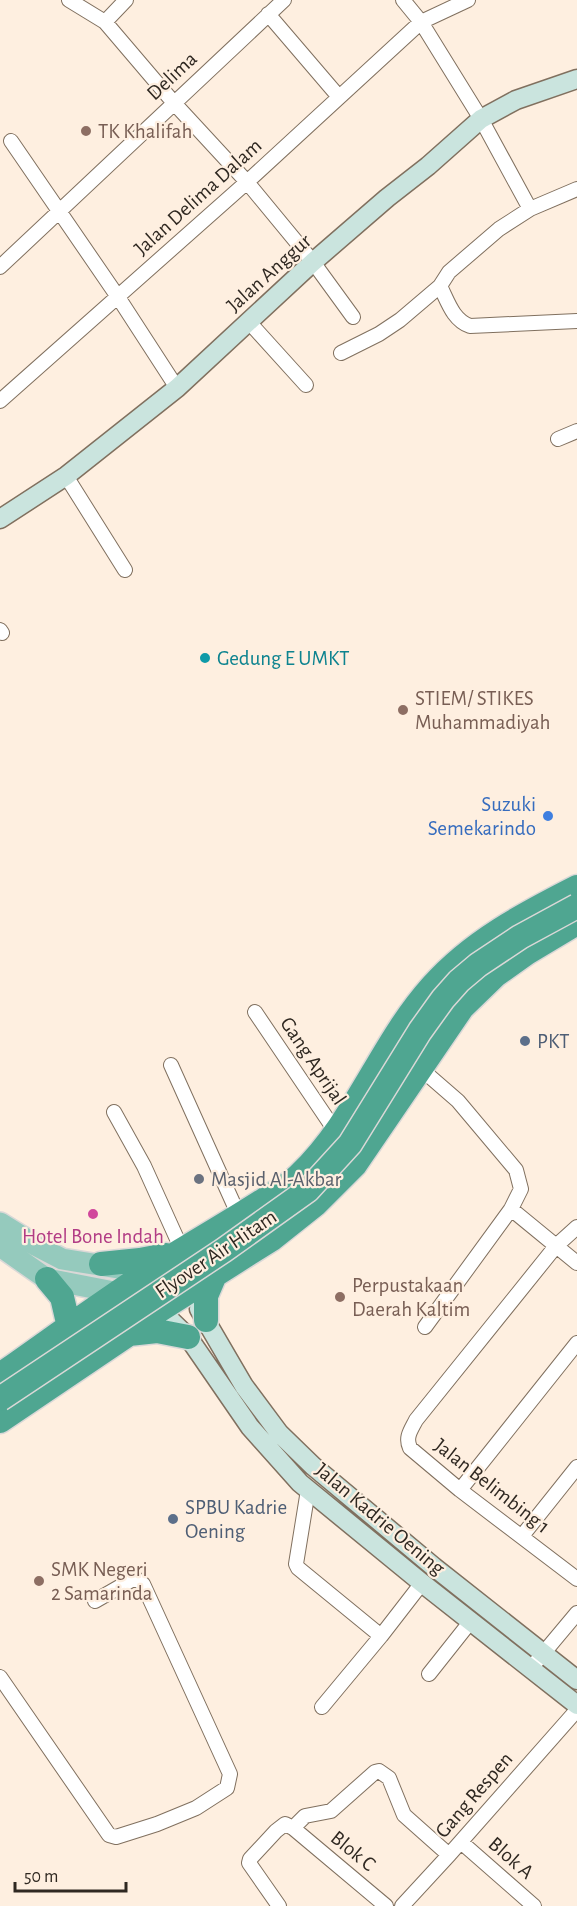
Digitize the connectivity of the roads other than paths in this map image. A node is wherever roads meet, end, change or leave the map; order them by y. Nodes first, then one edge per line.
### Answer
1 (69, 0) edge
2 (126, 0) edge
3 (284, 0) edge
4 (404, 0) edge
5 (468, 0) edge
6 (268, 14) junction
7 (105, 22) junction
8 (421, 22) junction
9 (577, 80) edge
10 (339, 97) junction
11 (174, 103) junction
12 (481, 119) junction
13 (11, 141) dead end
14 (248, 182) junction
15 (577, 189) edge
16 (530, 209) junction
17 (59, 210) junction
18 (313, 262) junction
19 (0, 267) edge
20 (440, 286) junction
21 (118, 297) junction
22 (352, 317) dead end
23 (577, 321) edge
24 (249, 322) junction
25 (341, 353) dead end
26 (306, 384) dead end
27 (177, 388) junction
28 (0, 401) edge
29 (577, 432) edge
30 (558, 439) dead end
31 (66, 476) junction
32 (0, 519) edge
33 (125, 570) dead end
34 (577, 887) edge
35 (577, 906) edge
36 (577, 923) edge
37 (255, 1012) dead end
38 (171, 1065) dead end
39 (420, 1068) junction
40 (114, 1112) dead end
41 (336, 1132) junction
42 (511, 1209) junction
43 (239, 1216) junction
44 (0, 1223) edge
45 (577, 1227) edge
46 (0, 1246) edge
47 (556, 1246) junction
48 (179, 1252) junction
49 (577, 1263) edge
50 (101, 1264) junction
51 (146, 1274) junction
52 (215, 1275) junction
53 (47, 1279) junction
54 (118, 1293) junction
55 (187, 1293) junction
56 (160, 1310) junction
57 (206, 1320) junction
58 (69, 1327) junction
59 (425, 1327) dead end
60 (129, 1334) junction
61 (188, 1337) junction
62 (577, 1342) edge
63 (0, 1375) edge
64 (0, 1399) edge
65 (0, 1421) edge
66 (577, 1467) edge
67 (308, 1490) junction
68 (460, 1490) junction
69 (522, 1536) junction
70 (577, 1579) edge
71 (422, 1583) junction
72 (95, 1601) dead end
73 (577, 1612) edge
74 (471, 1621) junction
75 (381, 1636) junction
76 (543, 1653) junction
77 (531, 1668) junction
78 (429, 1674) dead end
79 (0, 1677) edge
80 (577, 1680) edge
81 (577, 1705) edge
82 (322, 1707) dead end
83 (577, 1710) edge
84 (293, 1828) junction
85 (460, 1842) junction
86 (449, 1856) junction
87 (279, 1906) edge
88 (386, 1906) edge
89 (402, 1906) edge
90 (534, 1906) edge

1 - 7 street
2 - 7 street
3 - 6 street, Delima
4 - 8 street
5 - 8 street, Jalan Delima Dalam
6 - 10 street
6 - 11 street, Delima
7 - 11 street
8 - 10 street, Jalan Delima Dalam
8 - 12 street
9 - 12 main road, Jalan Anggur
10 - 14 street, Jalan Delima Dalam
11 - 14 street
11 - 17 street, Delima
12 - 16 street
12 - 18 main road, Jalan Anggur
13 - 17 street
14 - 18 street
14 - 21 street, Jalan Delima Dalam
15 - 16 street
16 - 20 street
17 - 19 street, Delima
17 - 21 street
18 - 22 street
18 - 24 main road, Jalan Anggur
20 - 23 street
20 - 25 street
21 - 27 street
21 - 28 street, Jalan Delima Dalam
24 - 26 street
24 - 27 main road, Jalan Anggur
27 - 31 main road, Jalan Anggur
29 - 30 street
31 - 32 main road, Jalan Anggur
31 - 33 street
34 - 41 highway
35 - 64 highway, Flyover Air Hitam, bridge
36 - 39 highway
37 - 41 street, Gang Aprijal
38 - 43 street
39 - 42 street
39 - 52 highway
40 - 48 street
41 - 43 highway
42 - 47 street
42 - 59 street
43 - 48 highway
44 - 50 main road
45 - 47 street
46 - 53 main road
47 - 49 street
47 - 68 street, Jalan Belimbing 1
48 - 50 highway
48 - 51 highway
50 - 51 main road
51 - 54 highway
51 - 55 main road
52 - 55 highway
52 - 57 highway
53 - 54 main road
53 - 58 highway
54 - 56 main road
54 - 58 highway
55 - 56 highway
55 - 57 main road, Jalan Kadrie Oening
56 - 60 highway
56 - 61 main road, Jalan Kadrie Oening
57 - 76 main road, Jalan Kadrie Oening
58 - 63 highway
60 - 61 highway
60 - 65 highway
61 - 67 main road, Jalan Kadrie Oening
62 - 68 street
66 - 69 street
67 - 71 main road, Jalan Kadrie Oening
67 - 75 street
68 - 69 street, Jalan Belimbing 1
69 - 70 street, Jalan Belimbing 1
71 - 74 main road, Jalan Kadrie Oening
71 - 75 street
72 - 79 street
73 - 76 street
74 - 77 main road, Jalan Kadrie Oening
74 - 78 street
75 - 82 street
76 - 77 street
76 - 80 main road, Jalan Kadrie Oening
77 - 81 main road, Jalan Kadrie Oening
83 - 85 street, Gang Respen
84 - 86 street
84 - 87 street
84 - 88 street, Blok C
85 - 86 street, Gang Respen
85 - 90 street, Blok A
86 - 89 street, Gang Respen

